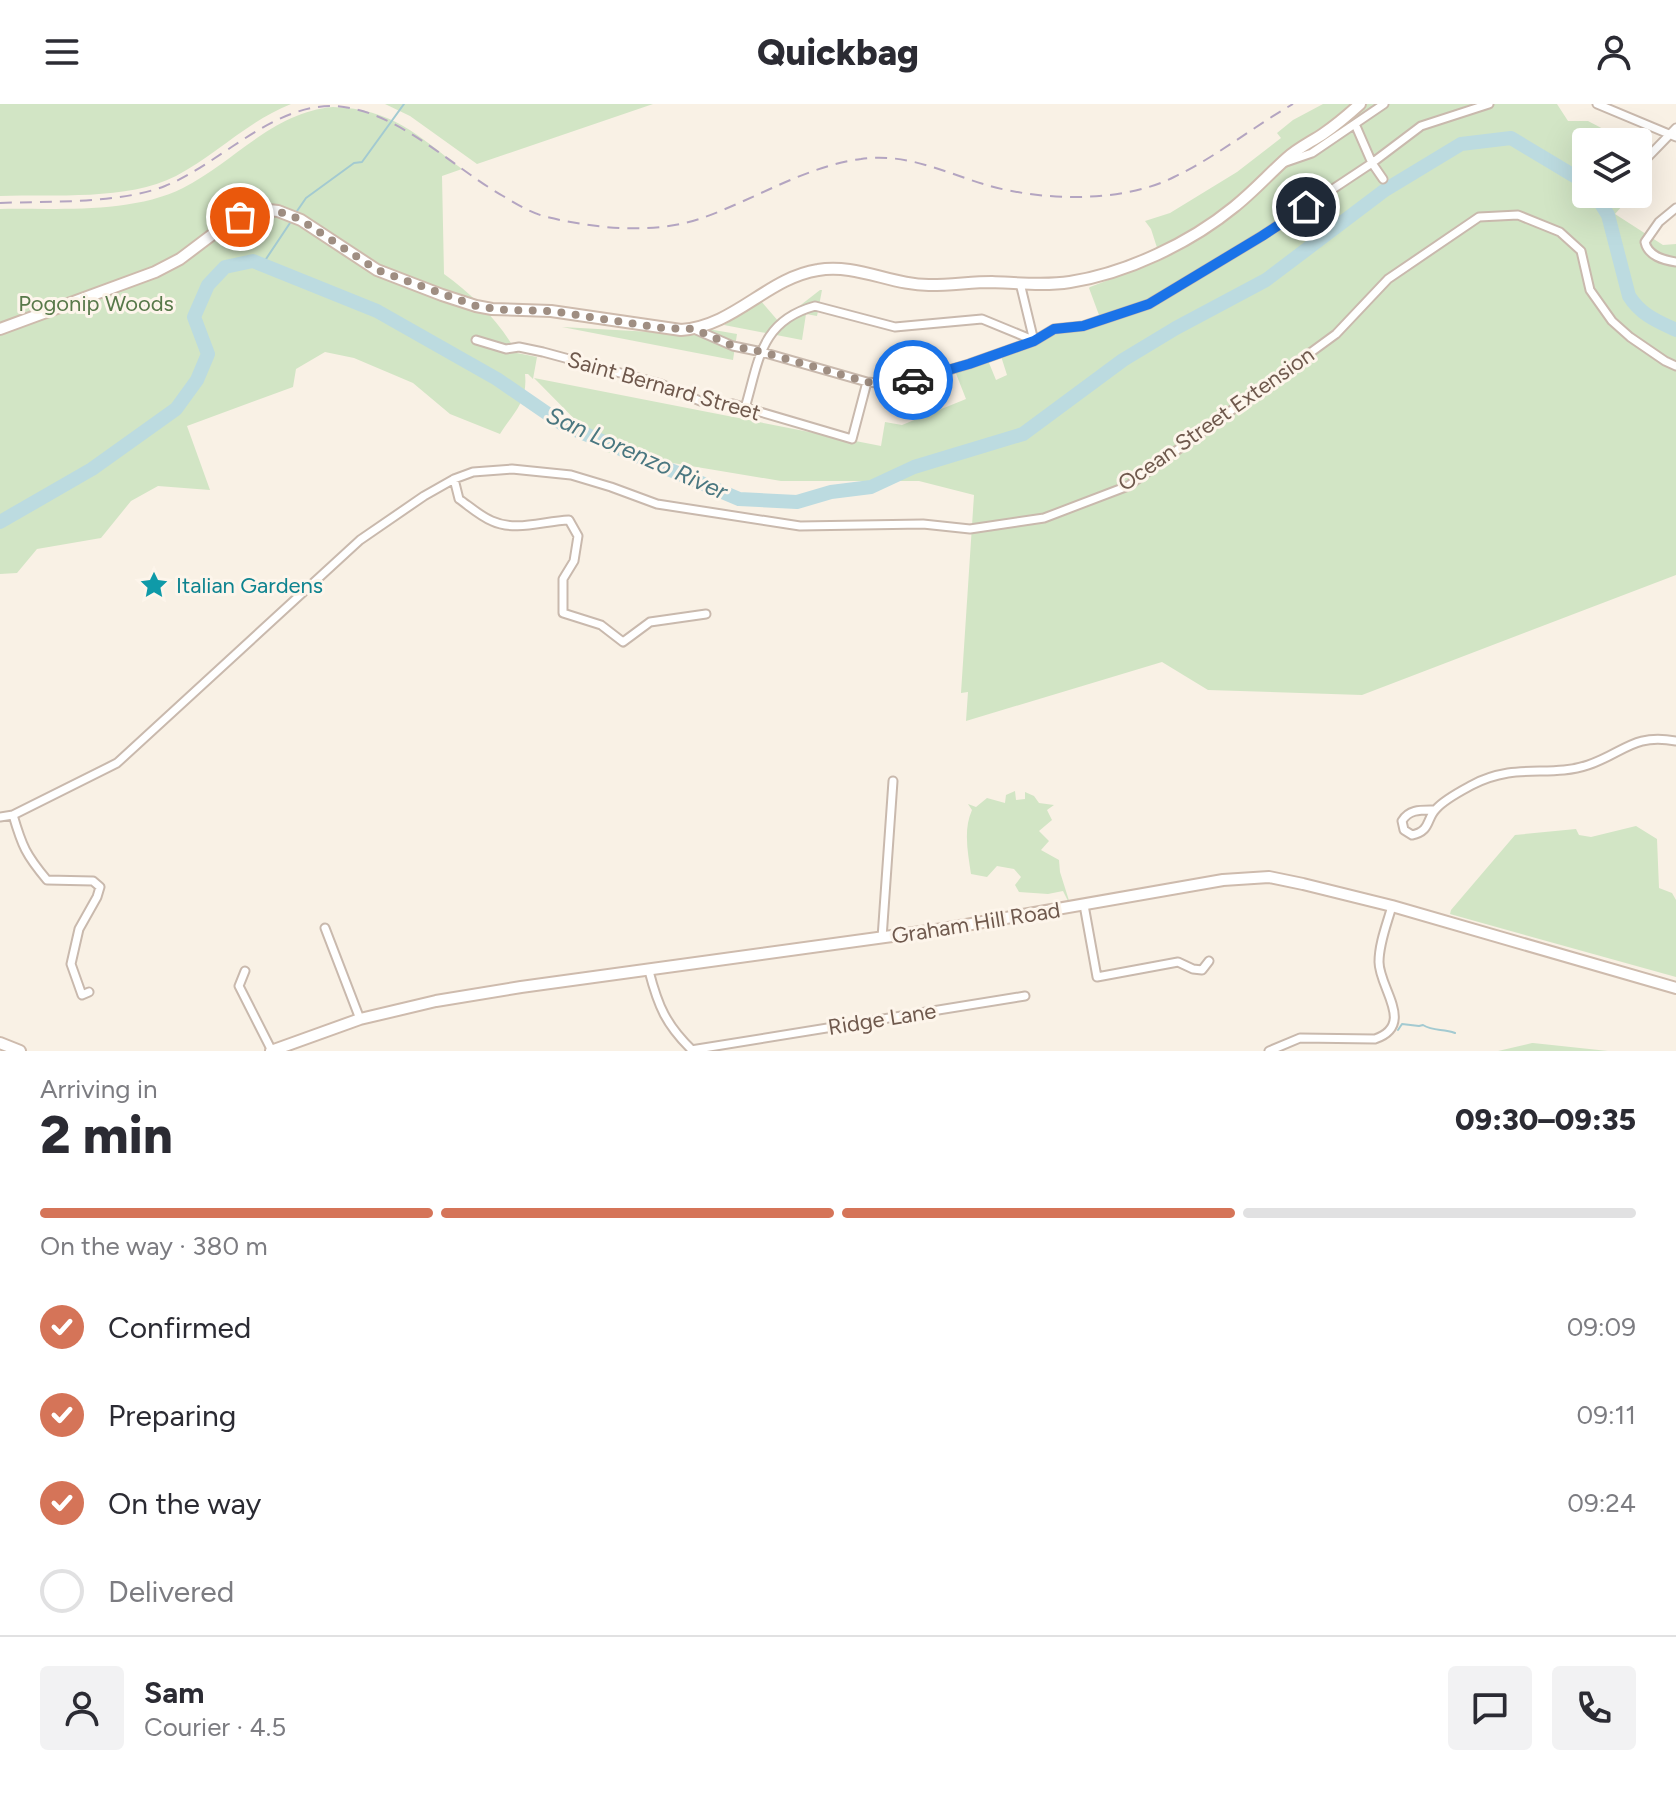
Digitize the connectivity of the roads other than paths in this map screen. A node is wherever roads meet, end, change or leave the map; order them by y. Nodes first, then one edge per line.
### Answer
1 (1360, 104) edge
2 (1384, 104) edge
3 (1489, 104) edge
4 (1597, 104) edge
5 (1355, 124) junction
6 (1674, 133) edge
7 (1652, 154) edge
8 (1372, 163) junction
9 (1281, 164) junction
10 (1383, 179) dead end
11 (1676, 208) edge
12 (1676, 262) edge
13 (1020, 283) junction
14 (0, 329) edge
15 (694, 329) junction
16 (476, 340) dead end
17 (1034, 341) junction
18 (762, 352) junction
19 (1676, 366) edge
20 (867, 382) junction
21 (745, 408) junction
22 (454, 479) junction
23 (706, 614) dead end
24 (1676, 741) edge
25 (893, 781) dead end
26 (1434, 810) junction
27 (13, 815) junction
28 (0, 817) edge
29 (1084, 905) junction
30 (1392, 906) junction
31 (325, 928) dead end
32 (882, 938) junction
33 (1209, 961) dead end
34 (245, 971) dead end
35 (649, 971) junction
36 (1676, 988) edge
37 (89, 992) dead end
38 (1025, 996) dead end
39 (360, 1019) junction
40 (0, 1043) edge
41 (692, 1050) edge
42 (20, 1051) edge
43 (272, 1051) edge
44 (1269, 1051) edge

1 - 9 main road
2 - 5 street
3 - 8 street
4 - 6 street
5 - 8 street
5 - 9 street
6 - 7 street
8 - 10 street
8 - 17 street
9 - 13 main road
11 - 12 street
13 - 15 main road
13 - 17 street
14 - 15 main road
15 - 18 street
16 - 21 street, Saint Bernard Street
17 - 18 street
17 - 20 street
18 - 20 street
18 - 21 street
19 - 22 street, Ocean Street Extension
20 - 21 street, Saint Bernard Street
22 - 23 street
22 - 27 street, Ocean Street Extension
24 - 26 street
25 - 32 street
26 - 26 street
27 - 28 street, Ocean Street Extension
27 - 37 street
29 - 30 main road, Graham Hill Road
29 - 32 main road, Graham Hill Road
29 - 33 street
30 - 36 main road, Graham Hill Road
30 - 44 street
31 - 39 street
32 - 35 main road, Graham Hill Road
34 - 43 street
35 - 39 main road, Graham Hill Road
35 - 41 street
38 - 41 street, Ridge Lane
39 - 43 main road, Graham Hill Road
40 - 42 main road

